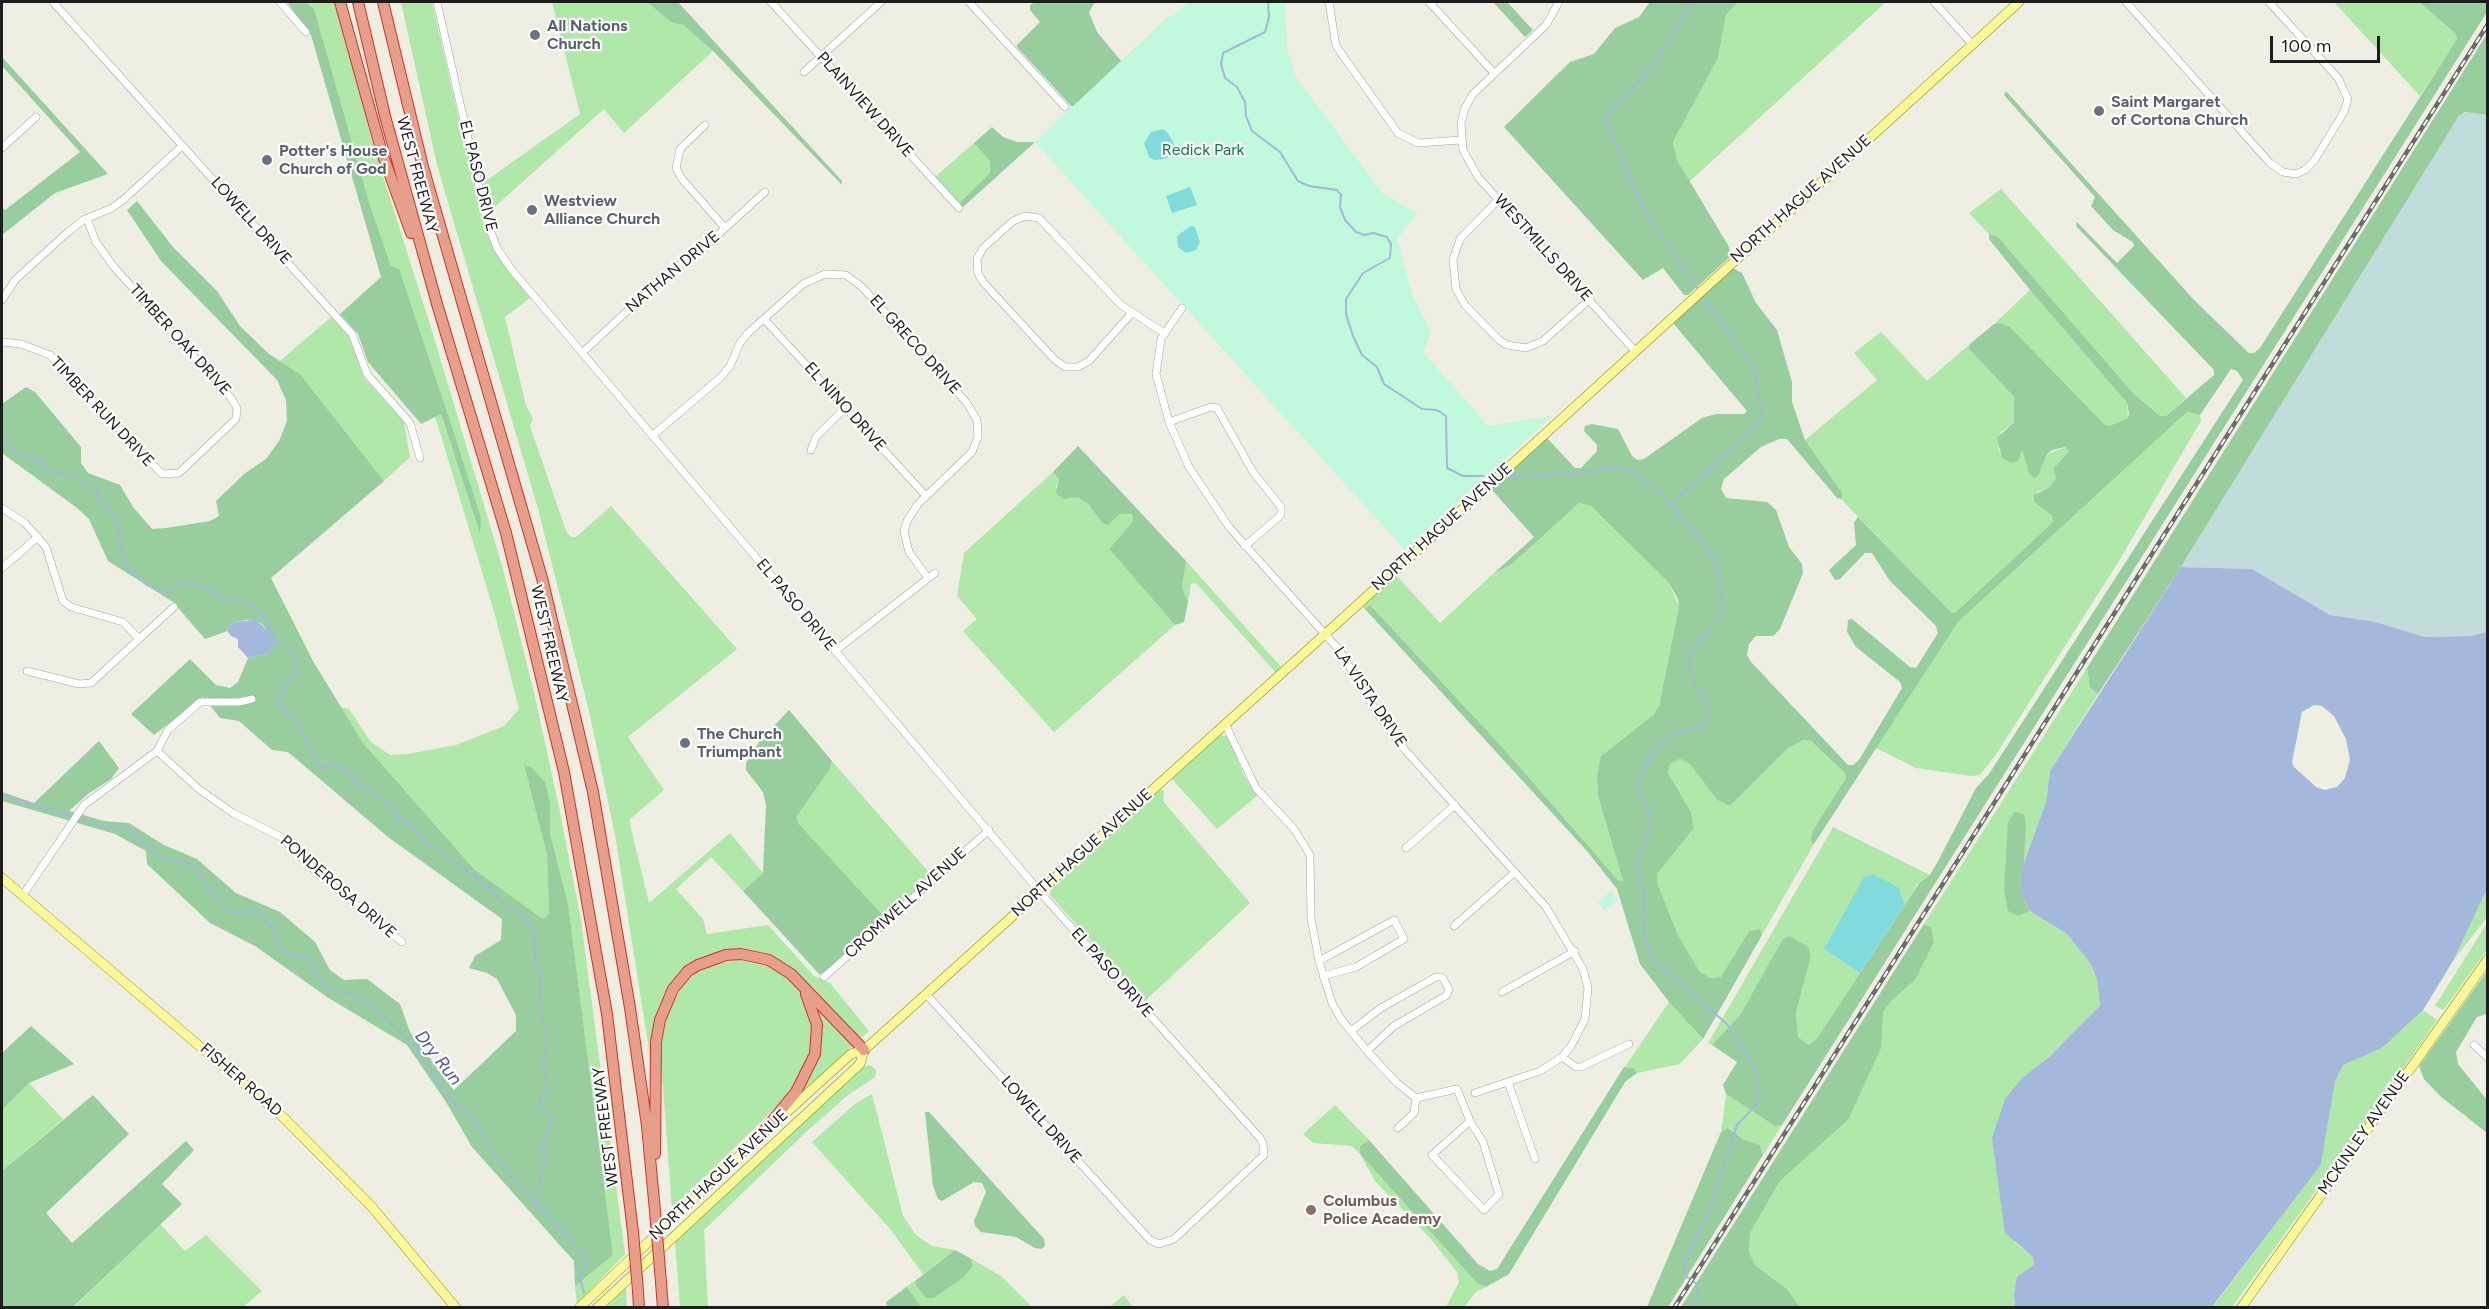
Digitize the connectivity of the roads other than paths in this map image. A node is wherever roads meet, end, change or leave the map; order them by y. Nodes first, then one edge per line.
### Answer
1 (53, 2) edge
2 (280, 2) edge
3 (340, 2) edge
4 (358, 2) edge
5 (384, 2) edge
6 (437, 2) edge
7 (771, 2) edge
8 (881, 2) edge
9 (969, 2) edge
10 (1329, 2) edge
11 (1430, 2) edge
12 (1559, 2) edge
13 (1934, 2) edge
14 (2019, 2) edge
15 (2126, 2) edge
16 (2269, 2) edge
17 (306, 32) dead end
18 (1972, 44) junction
19 (822, 57) junction
20 (804, 72) dead end
21 (1494, 73) junction
22 (1065, 107) dead end
23 (36, 117) dead end
24 (705, 125) dead end
25 (1461, 140) junction
26 (182, 146) junction
27 (2, 148) edge
28 (765, 192) dead end
29 (1499, 198) junction
30 (959, 208) dead end
31 (87, 219) junction
32 (725, 228) junction
33 (1590, 299) junction
34 (2, 300) edge
35 (437, 304) junction
36 (1182, 308) dead end
37 (1131, 314) junction
38 (764, 319) junction
39 (1164, 333) junction
40 (2, 342) edge
41 (1635, 351) junction
42 (582, 353) junction
43 (845, 408) junction
44 (1169, 422) junction
45 (652, 435) junction
46 (811, 450) dead end
47 (420, 458) dead end
48 (168, 474) joint
49 (926, 496) junction
50 (2, 508) edge
51 (38, 537) junction
52 (1245, 546) junction
53 (2, 568) edge
54 (935, 573) dead end
55 (928, 578) junction
56 (174, 607) dead end
57 (1325, 634) junction
58 (139, 639) junction
59 (835, 651) junction
60 (27, 671) dead end
61 (252, 699) dead end
62 (1225, 724) junction
63 (157, 751) junction
64 (1455, 805) junction
65 (989, 830) junction
66 (1406, 848) dead end
67 (1515, 872) junction
68 (2, 878) edge
69 (1040, 891) junction
70 (22, 895) junction
71 (1454, 926) dead end
72 (402, 942) dead end
73 (1575, 951) junction
74 (2487, 958) edge
75 (1319, 961) junction
76 (1323, 976) junction
77 (824, 977) dead end
78 (800, 983) junction
79 (1502, 992) dead end
80 (926, 994) junction
81 (1351, 1031) junction
82 (1629, 1044) dead end
83 (2474, 1045) dead end
84 (864, 1050) junction
85 (1367, 1051) junction
86 (1562, 1057) junction
87 (2487, 1058) edge
88 (1508, 1082) junction
89 (1475, 1093) dead end
90 (1416, 1098) junction
91 (1470, 1122) junction
92 (1398, 1128) dead end
93 (758, 1138) junction
94 (1535, 1159) dead end
95 (652, 1178) junction
96 (1159, 1244) joint
97 (456, 1308) edge
98 (579, 1308) edge
99 (597, 1308) edge
100 (639, 1308) edge
101 (663, 1308) edge
102 (2241, 1308) edge

1 - 26 street, LOWELL DRIVE
2 - 17 street
3 - 35 highway
4 - 35 highway, WEST FREEWAY
5 - 95 highway, WEST FREEWAY
6 - 42 street, EL PASO DRIVE
7 - 19 street, PLAINVIEW DRIVE
8 - 19 street
9 - 22 street
10 - 25 street
11 - 21 street
12 - 21 street
13 - 18 street
14 - 18 main road, NORTH HAGUE AVENUE
15 - 16 street
18 - 41 main road, NORTH HAGUE AVENUE
19 - 20 street
19 - 30 street, PLAINVIEW DRIVE
21 - 25 street
23 - 27 street
24 - 32 street
25 - 29 street, WESTMILLS DRIVE
26 - 31 street
26 - 47 street, LOWELL DRIVE
28 - 32 street, NATHAN DRIVE
29 - 33 street, WESTMILLS DRIVE
29 - 33 street
31 - 34 street
31 - 48 street, TIMBER OAK DRIVE
32 - 42 street, NATHAN DRIVE
33 - 41 street, WESTMILLS DRIVE
35 - 100 highway, WEST FREEWAY, bridge
36 - 39 street, LA VISTA DRIVE
37 - 37 street
37 - 39 street
38 - 43 street, EL NINO DRIVE
38 - 45 street
38 - 49 street, EL GRECO DRIVE
39 - 44 street, LA VISTA DRIVE
40 - 48 street, TIMBER RUN DRIVE
41 - 57 main road, NORTH HAGUE AVENUE
42 - 45 street, EL PASO DRIVE
43 - 46 street
43 - 49 street, EL NINO DRIVE
44 - 52 street, LA VISTA DRIVE
44 - 52 street
45 - 59 street, EL PASO DRIVE
49 - 55 street
50 - 51 street
51 - 53 street
51 - 58 street
52 - 57 street, LA VISTA DRIVE
54 - 55 street
55 - 59 street
56 - 58 street
57 - 62 main road, NORTH HAGUE AVENUE
57 - 64 street, LA VISTA DRIVE
58 - 60 street
59 - 65 street, EL PASO DRIVE
61 - 63 street
62 - 69 main road, NORTH HAGUE AVENUE
62 - 75 street
63 - 70 street
63 - 72 street, PONDEROSA DRIVE
64 - 66 street
64 - 67 street, LA VISTA DRIVE
65 - 69 street, EL PASO DRIVE
65 - 77 street, CROMWELL AVENUE
67 - 71 street
67 - 73 street, LA VISTA DRIVE
68 - 70 main road, FISHER ROAD
69 - 80 main road, NORTH HAGUE AVENUE
69 - 96 street, EL PASO DRIVE
70 - 97 main road, FISHER ROAD
73 - 79 street
73 - 86 street, LA VISTA DRIVE
74 - 102 main road, MCKINLEY AVENUE
75 - 76 street
75 - 76 street
76 - 81 street
78 - 84 highway
78 - 93 highway
78 - 95 highway
80 - 84 main road, NORTH HAGUE AVENUE
80 - 96 street, LOWELL DRIVE
81 - 85 street
81 - 85 street
82 - 86 street
83 - 87 street
84 - 93 main road, NORTH HAGUE AVENUE
84 - 99 main road, NORTH HAGUE AVENUE
85 - 90 street
86 - 88 street, LA VISTA DRIVE
88 - 89 street, LA VISTA DRIVE
88 - 94 street
90 - 91 street
90 - 92 street
91 - 91 street
93 - 98 main road, NORTH HAGUE AVENUE
95 - 101 highway, WEST FREEWAY, bridge

